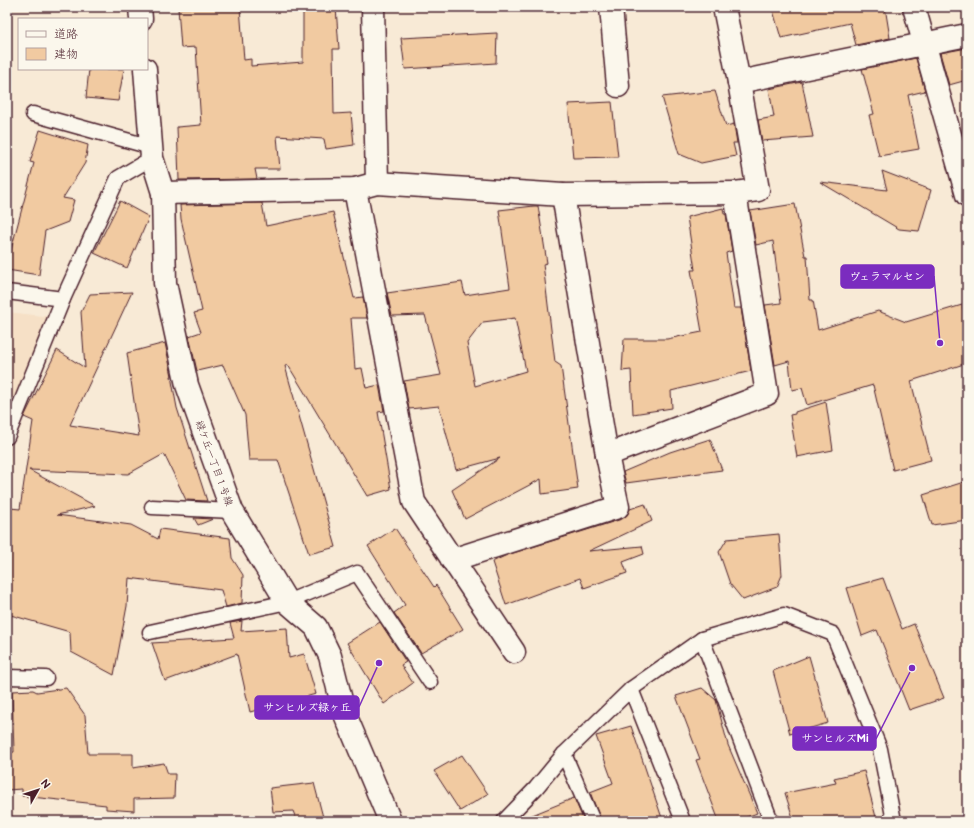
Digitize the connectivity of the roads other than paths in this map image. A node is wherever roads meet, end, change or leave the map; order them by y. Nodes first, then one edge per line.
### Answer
1 (140, 7) edge
2 (372, 7) edge
3 (611, 7) edge
4 (724, 7) edge
5 (914, 7) edge
6 (141, 18) edge
7 (967, 35) edge
8 (924, 44) junction
9 (145, 70) edge
10 (739, 82) junction
11 (618, 86) dead end
12 (33, 114) dead end
13 (152, 153) junction
14 (377, 183) junction
15 (355, 189) junction
16 (735, 192) junction
17 (163, 193) junction
18 (563, 195) junction
19 (967, 195) edge
20 (7, 292) edge
21 (63, 299) junction
22 (7, 437) edge
23 (607, 455) junction
24 (152, 507) dead end
25 (232, 511) junction
26 (452, 560) junction
27 (287, 602) junction
28 (150, 632) dead end
29 (702, 639) junction
30 (514, 652) dead end
31 (7, 677) edge
32 (46, 678) dead end
33 (430, 682) dead end
34 (631, 690) junction
35 (564, 754) junction
36 (390, 821) edge
37 (506, 821) edge
38 (593, 821) edge
39 (683, 821) edge
40 (771, 821) edge
41 (894, 821) edge

1 - 6 street
2 - 14 street
3 - 11 street
4 - 10 street
5 - 8 street
7 - 8 street
8 - 10 street
8 - 19 street
9 - 13 street, 緑ケ丘一丁目１号線
10 - 16 street
12 - 13 lane
13 - 17 street, 緑ケ丘一丁目１号線
13 - 21 lane
14 - 15 street
14 - 18 street
15 - 17 street
15 - 26 street
16 - 18 street
16 - 23 street
17 - 25 street, 緑ケ丘一丁目１号線
18 - 23 street
20 - 21 lane
21 - 22 lane
23 - 26 street
24 - 25 lane
25 - 27 street, 緑ケ丘一丁目１号線
26 - 30 street
27 - 28 lane
27 - 33 lane
27 - 36 street, 緑ケ丘一丁目１号線
29 - 34 lane
29 - 40 lane
29 - 41 lane
31 - 32 lane
34 - 35 lane
34 - 39 lane
35 - 37 lane
35 - 38 lane

